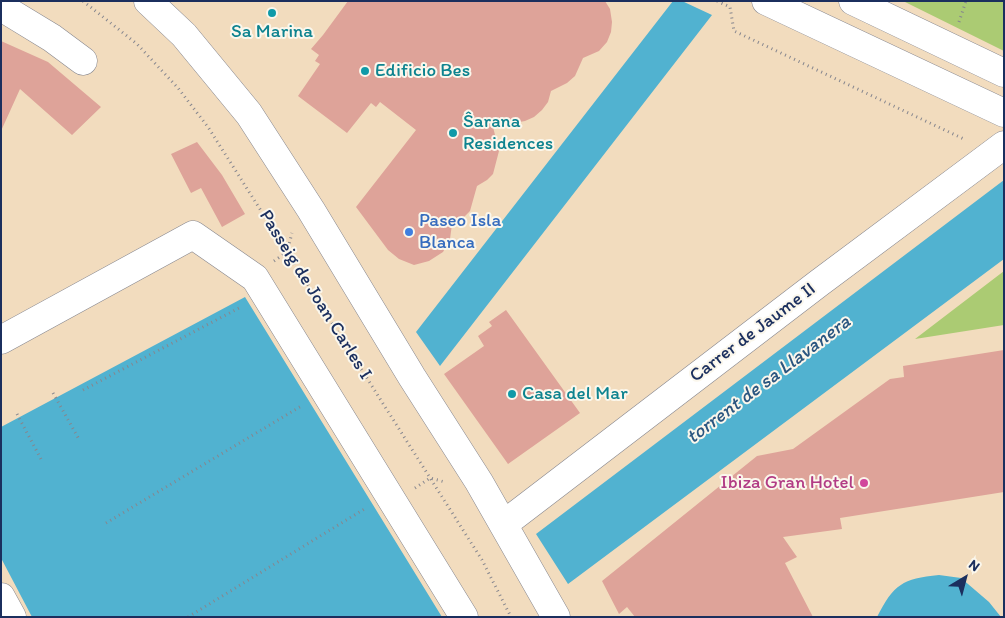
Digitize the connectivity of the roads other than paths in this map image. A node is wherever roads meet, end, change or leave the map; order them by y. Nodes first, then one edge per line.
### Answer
1 (148, 1) edge
2 (766, 1) edge
3 (852, 1) edge
4 (1, 7) edge
5 (83, 62) dead end
6 (1004, 73) edge
7 (1004, 113) edge
8 (999, 148) edge
9 (1, 340) edge
10 (504, 524) junction
11 (1, 597) edge
12 (12, 617) edge
13 (464, 617) edge
14 (556, 617) edge

1 - 10 street, Passeig de Joan Carles I
2 - 7 street
3 - 6 street
4 - 5 street
8 - 10 street, Carrer de Jaume II
9 - 13 street
10 - 14 street, Passeig de Joan Carles I
11 - 12 street

